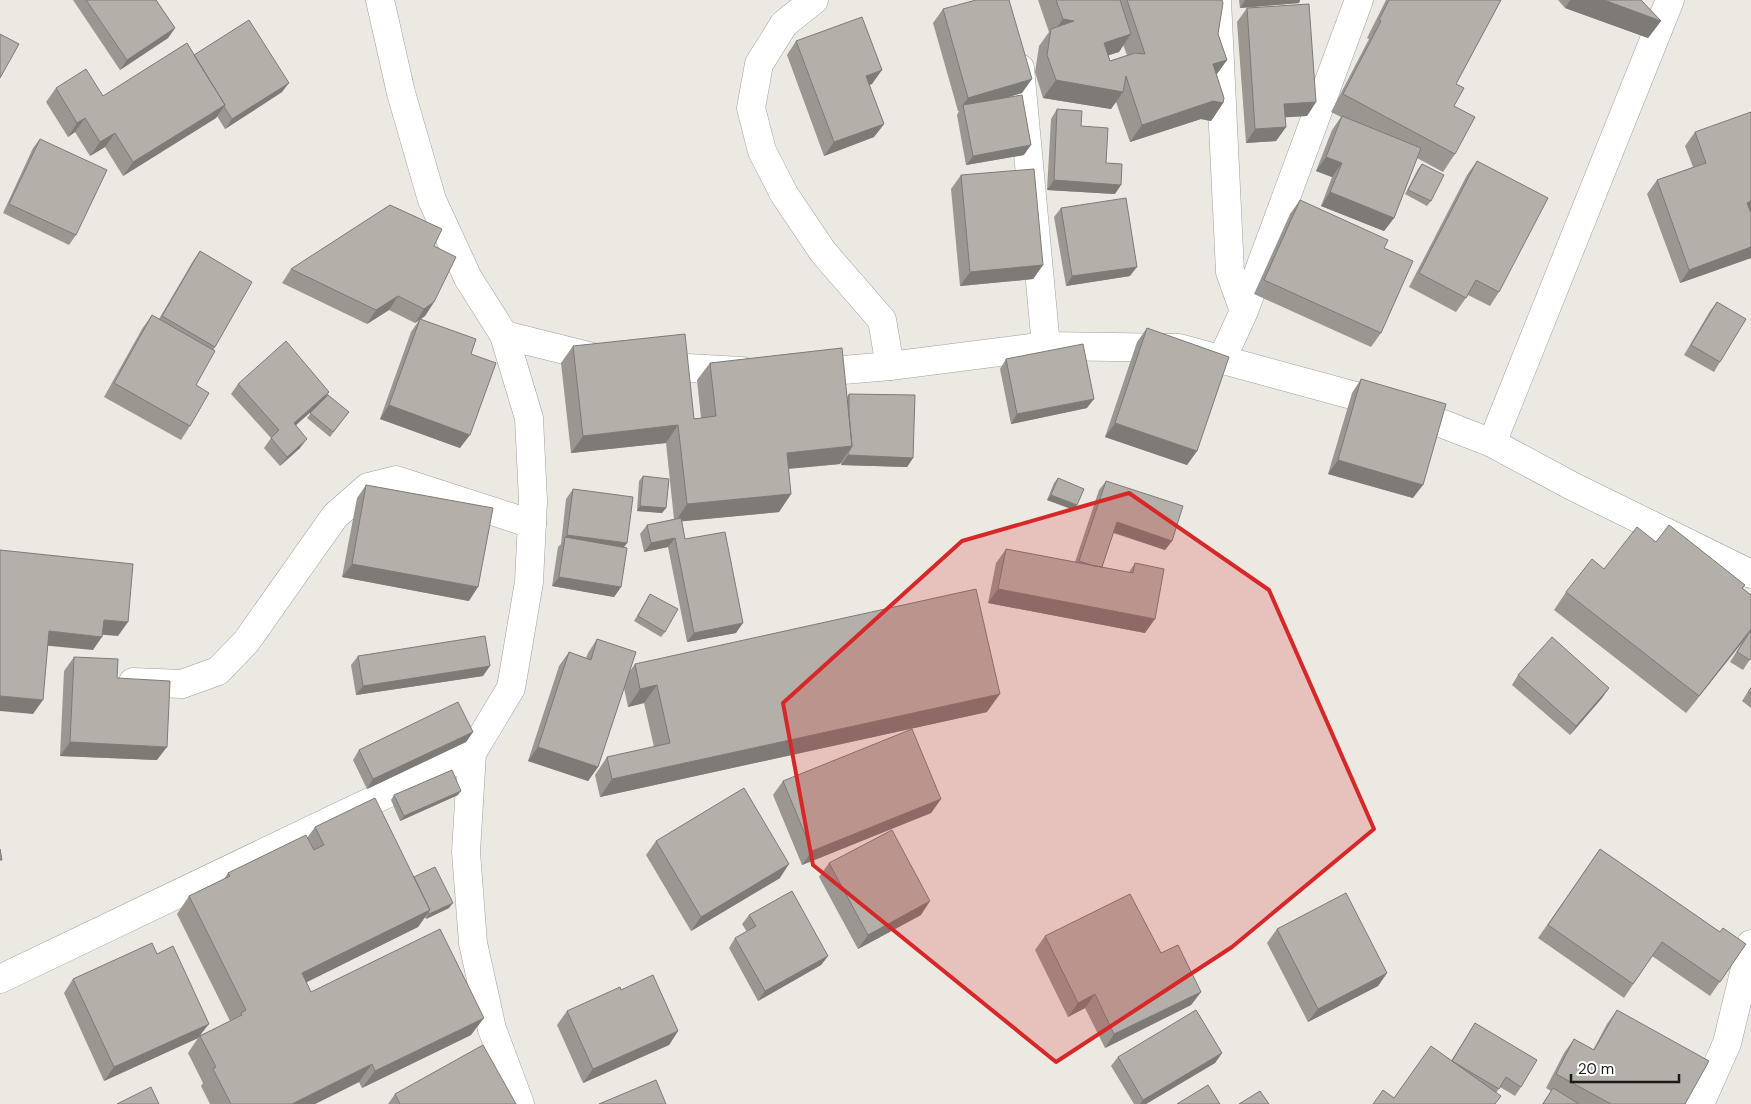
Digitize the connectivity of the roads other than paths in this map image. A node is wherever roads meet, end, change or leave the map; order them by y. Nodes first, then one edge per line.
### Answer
1 (380, 0) edge
2 (814, 0) edge
3 (1217, 0) edge
4 (1359, 0) edge
5 (1670, 0) edge
6 (1020, 68) edge
7 (1244, 311) junction
8 (504, 335) junction
9 (1046, 346) junction
10 (1222, 359) junction
11 (890, 366) junction
12 (1492, 443) junction
13 (532, 524) junction
14 (1751, 574) edge
15 (119, 681) edge
16 (472, 753) junction
17 (1751, 944) edge
18 (0, 979) edge
19 (520, 1104) edge
20 (1700, 1104) edge

1 - 8 street
2 - 11 street
3 - 7 street
4 - 7 street
5 - 12 street
6 - 9 street
7 - 10 street
8 - 11 street
8 - 13 street
9 - 10 street
9 - 11 street
10 - 12 street
12 - 14 street
13 - 15 street
13 - 16 street
16 - 18 street
16 - 19 street
17 - 20 street

